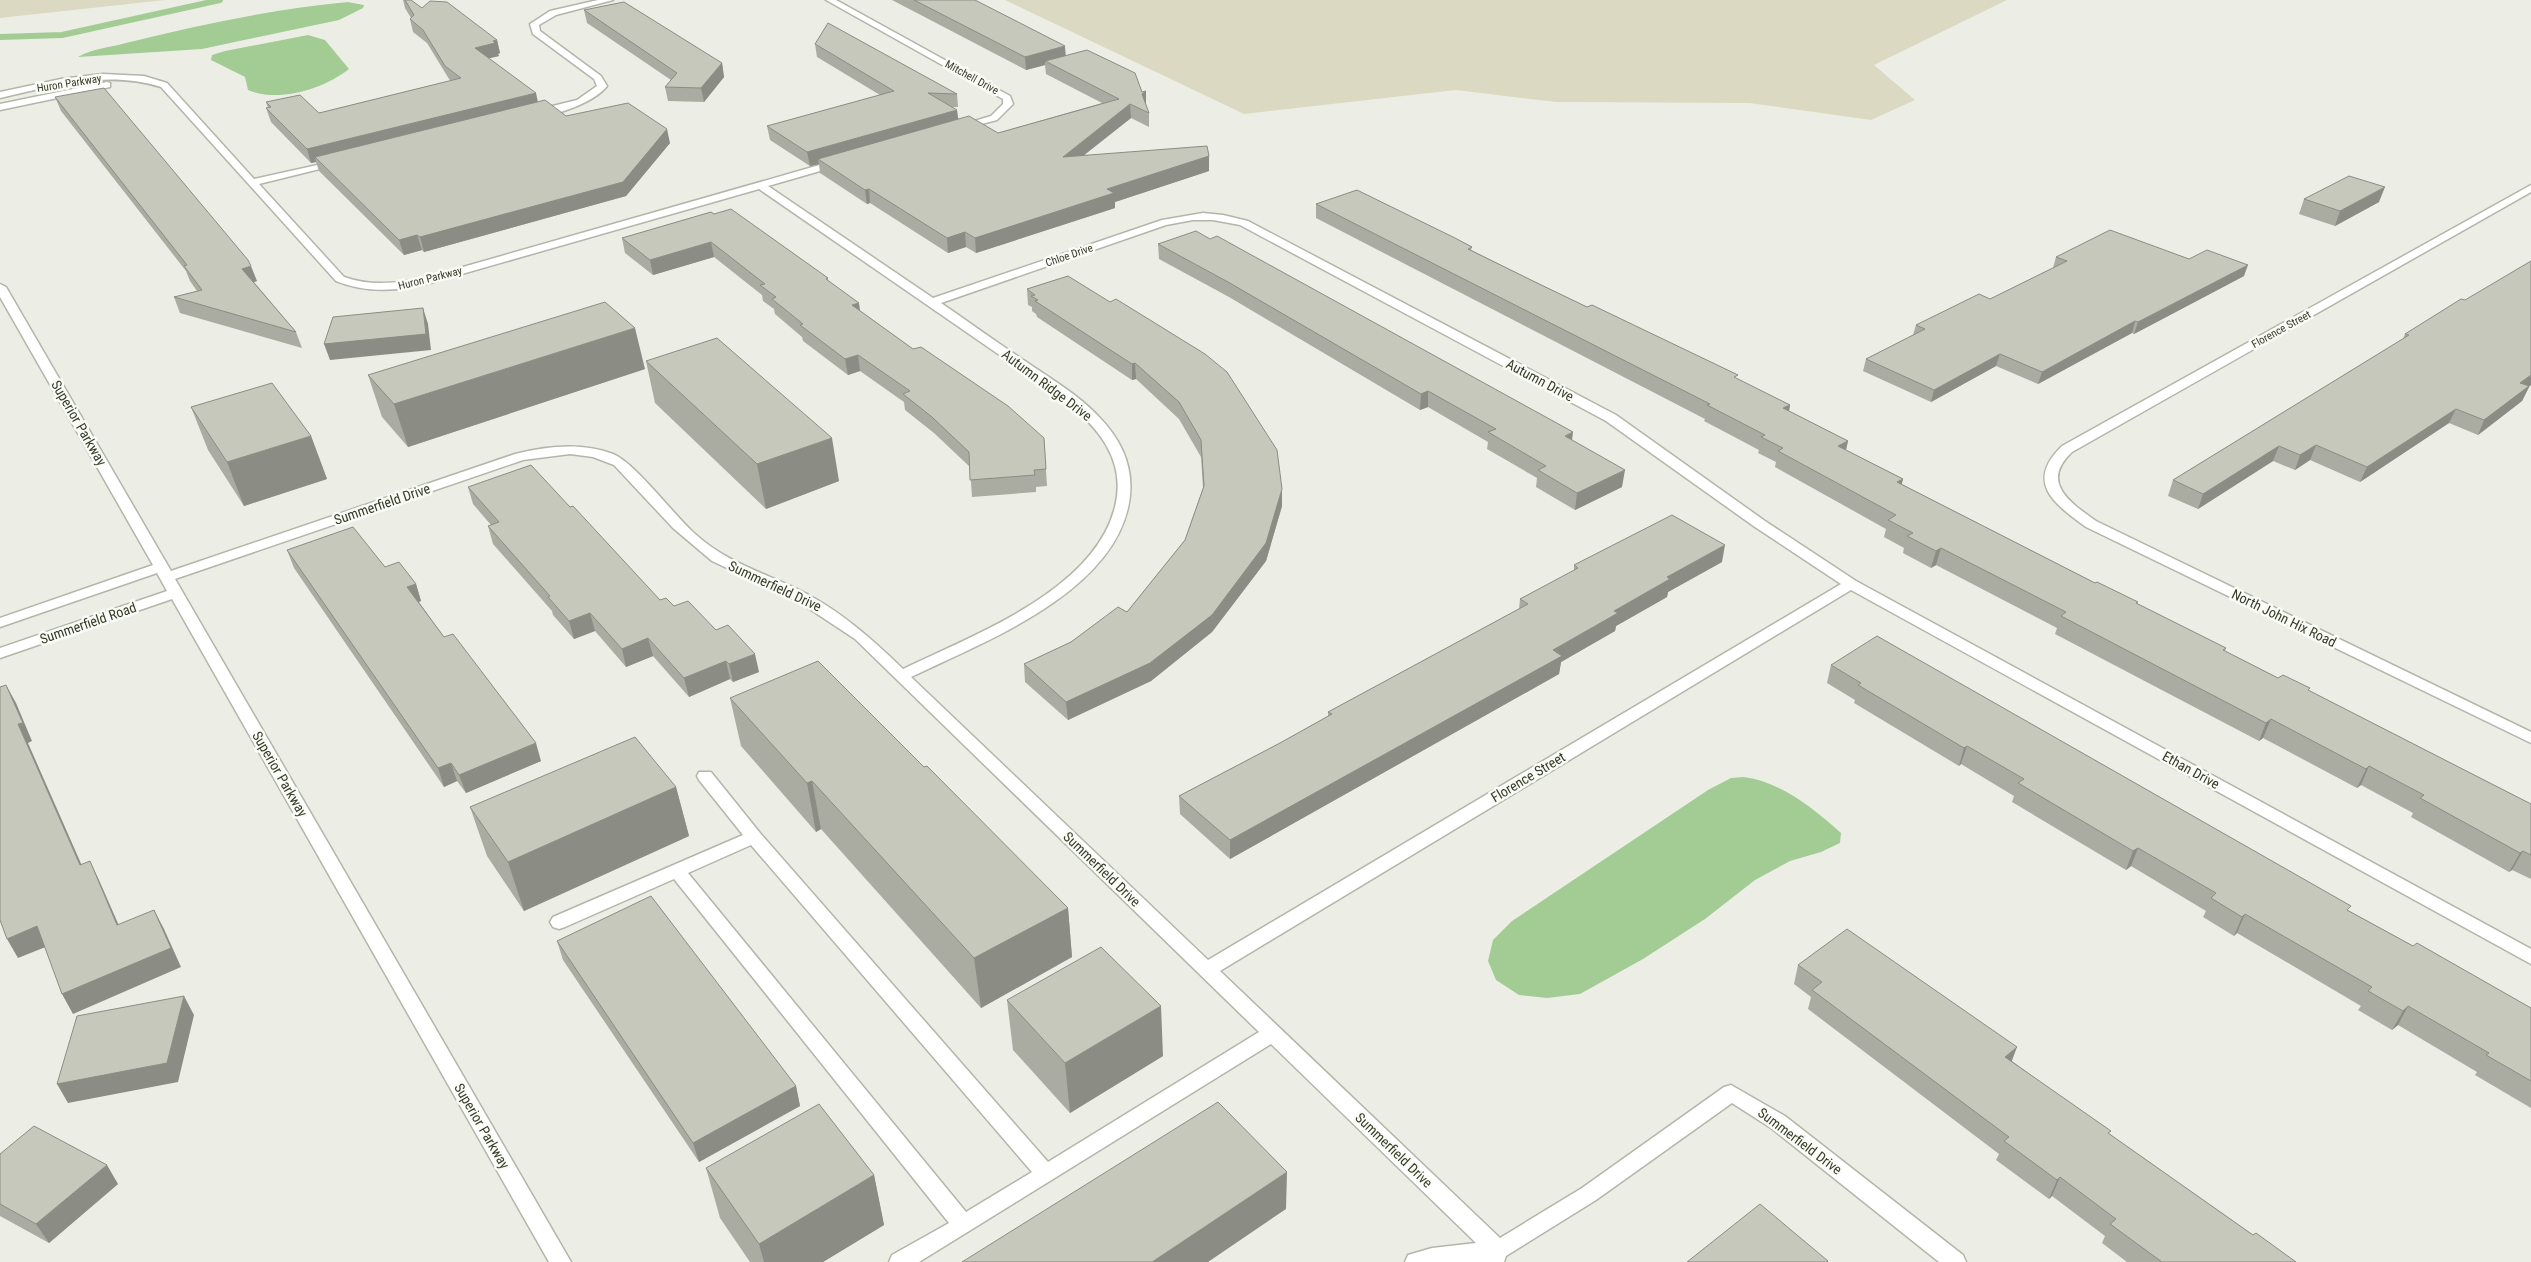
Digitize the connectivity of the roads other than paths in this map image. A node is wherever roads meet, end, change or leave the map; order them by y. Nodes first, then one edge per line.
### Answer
1 (609, 0) edge
2 (830, 0) edge
3 (146, 80) junction
4 (22, 91) junction
5 (0, 95) edge
6 (29, 101) junction
7 (0, 107) edge
8 (520, 116) edge
9 (948, 132) edge
10 (345, 160) edge
11 (844, 161) edge
12 (253, 182) junction
13 (760, 185) junction
14 (2531, 188) edge
15 (1208, 215) joint
16 (0, 287) edge
17 (932, 302) junction
18 (2051, 483) joint
19 (165, 572) junction
20 (1850, 584) junction
21 (176, 593) junction
22 (0, 623) edge
23 (0, 653) edge
24 (902, 675) junction
25 (2531, 738) edge
26 (704, 776) dead end
27 (754, 837) junction
28 (677, 871) junction
29 (559, 922) dead end
30 (2531, 957) edge
31 (1206, 970) junction
32 (1272, 1034) junction
33 (1046, 1174) junction
34 (964, 1225) junction
35 (1495, 1256) edge
36 (560, 1262) edge
37 (900, 1262) edge
38 (1416, 1262) edge
39 (1955, 1262) edge

1 - 8 street
2 - 9 street, Mitchell Drive
3 - 4 street, Huron Parkway
3 - 6 street, Huron Parkway
3 - 12 street, Huron Parkway
4 - 5 street, Huron Parkway
4 - 6 street, Huron Parkway
6 - 7 street, Huron Parkway
10 - 12 street
11 - 13 street
12 - 13 street, Huron Parkway
13 - 17 street, Autumn Ridge Drive
14 - 18 street, Florence Street
15 - 17 street, Chloe Drive
15 - 20 street, Autumn Drive
16 - 19 street, Superior Parkway
17 - 24 street, Autumn Ridge Drive
18 - 25 street, North John Hix Road
19 - 21 street, Superior Parkway
19 - 22 street, Summerfield Road
19 - 24 street, Summerfield Drive
20 - 30 street, Ethan Drive
20 - 31 street, Florence Street
21 - 23 street, Summerfield Road
21 - 36 street, Superior Parkway
24 - 31 street, Summerfield Drive
26 - 27 street
27 - 28 street
27 - 33 street
28 - 29 street
28 - 34 street
31 - 32 street, Summerfield Drive
32 - 33 street
32 - 35 street, Summerfield Drive
33 - 34 street
34 - 37 street
35 - 38 street
35 - 39 street, Summerfield Drive

